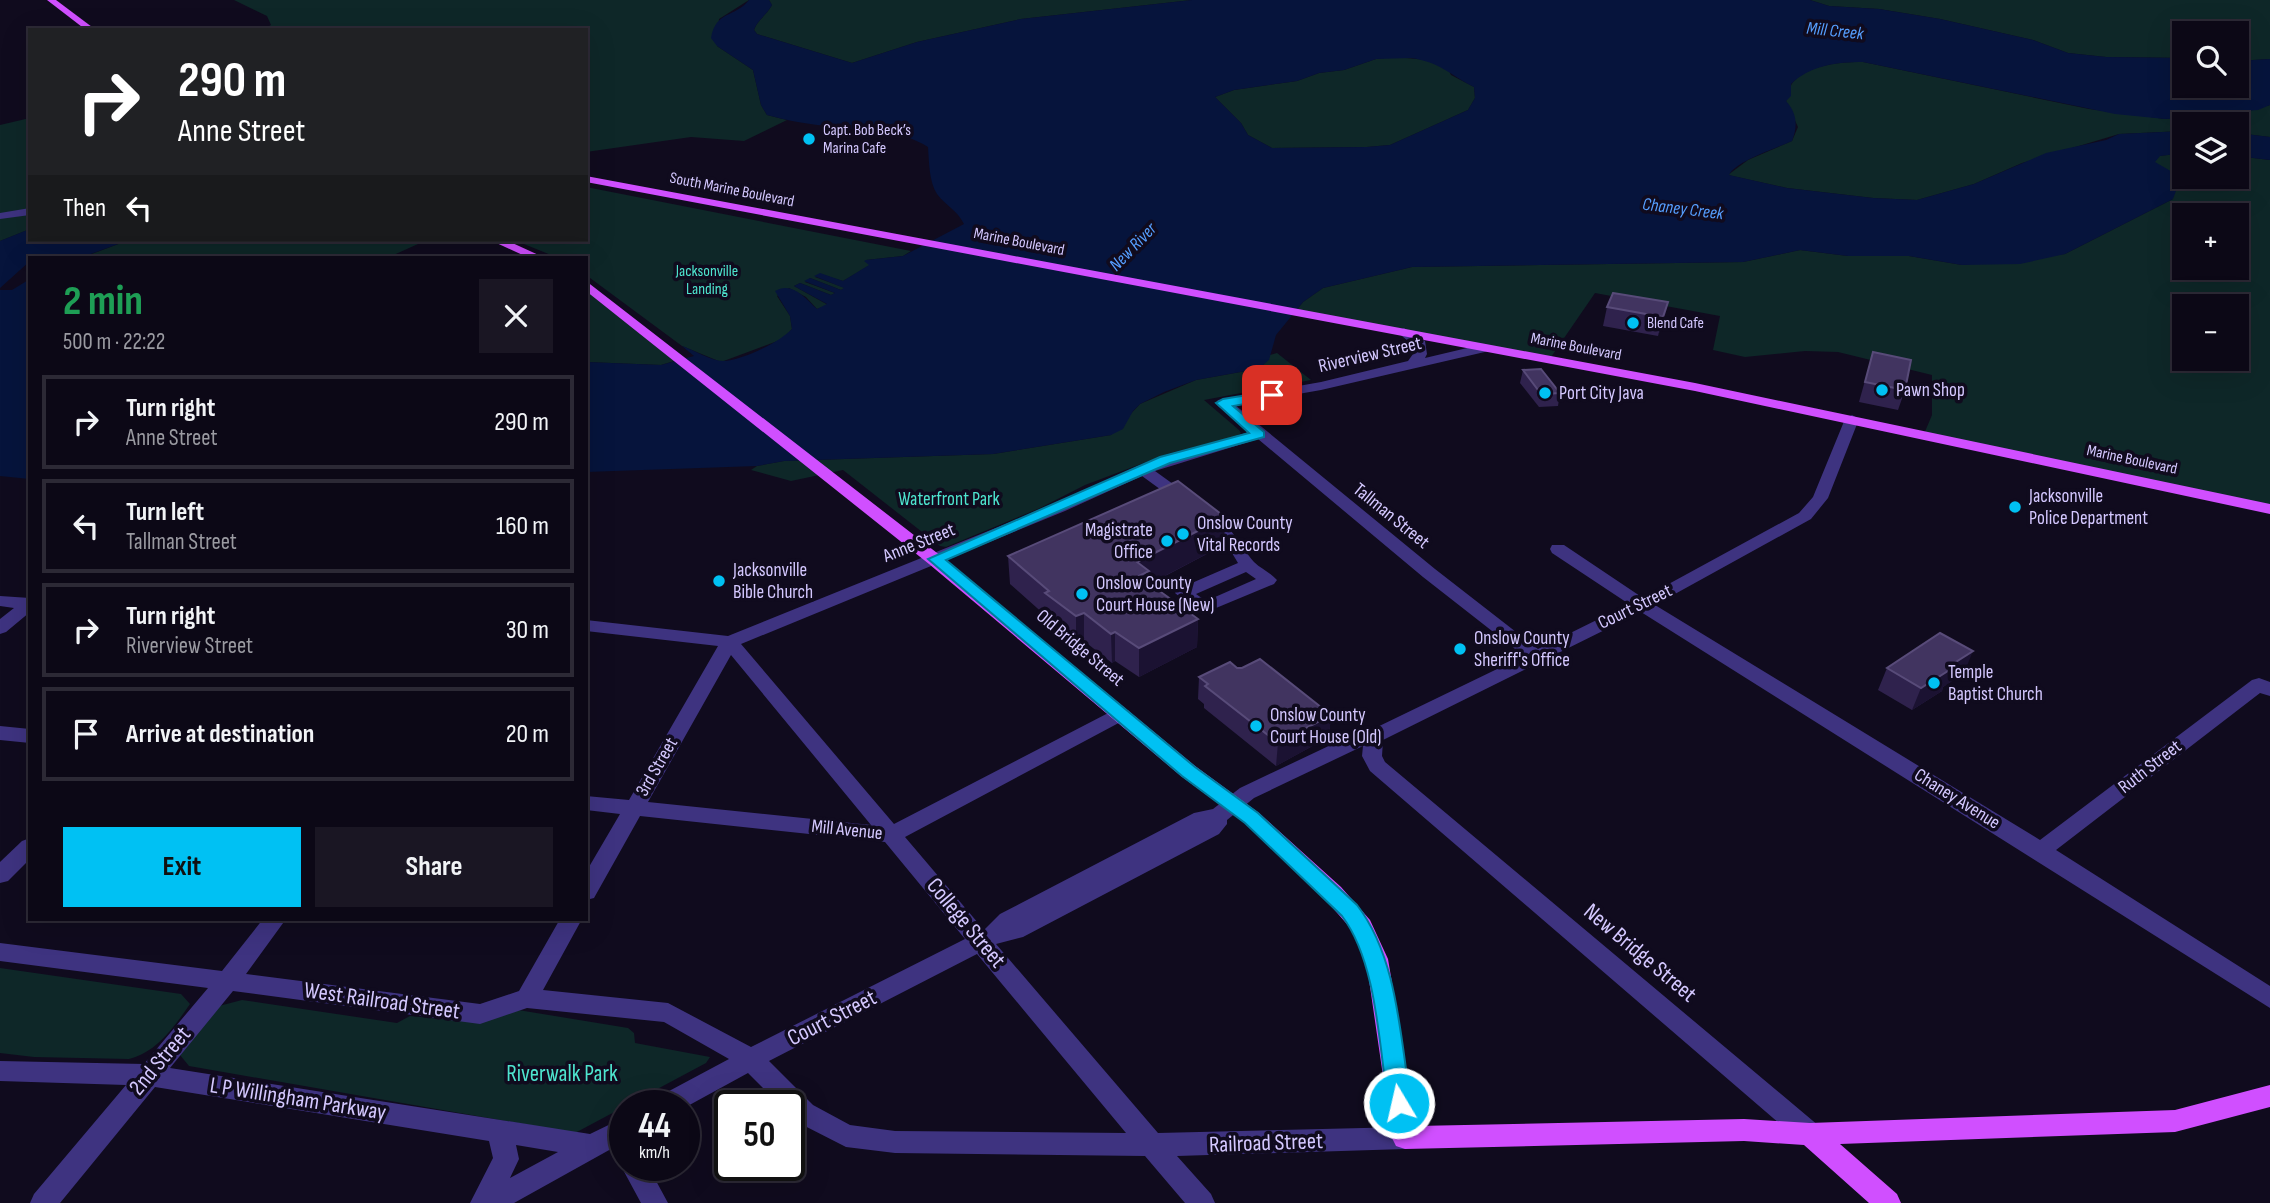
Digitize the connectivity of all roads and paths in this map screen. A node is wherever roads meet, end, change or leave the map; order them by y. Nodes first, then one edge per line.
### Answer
1 (51, 0) edge
2 (89, 28) edge
3 (588, 178) edge
4 (28, 211) edge
5 (0, 216) edge
6 (873, 233) joint
7 (501, 242) edge
8 (535, 256) edge
9 (588, 287) edge
10 (1404, 332) junction
11 (1484, 348) junction
12 (1413, 365) junction
13 (1223, 403) joint
14 (1852, 419) junction
15 (1259, 435) junction
16 (1143, 469) junction
17 (2270, 509) edge
18 (1558, 549) dead end
19 (935, 559) junction
20 (1248, 565) dead end
21 (0, 601) edge
22 (28, 604) edge
23 (1641, 604) junction
24 (28, 605) edge
25 (588, 625) edge
26 (0, 628) edge
27 (730, 642) junction
28 (1536, 656) junction
29 (2264, 687) edge
30 (1121, 714) junction
31 (0, 733) edge
32 (28, 736) edge
33 (1373, 737) junction
34 (588, 803) edge
35 (633, 808) junction
36 (1226, 811) junction
37 (892, 835) junction
38 (28, 848) edge
39 (2041, 851) junction
40 (0, 876) edge
41 (588, 888) edge
42 (273, 921) edge
43 (570, 921) edge
44 (990, 937) junction
45 (0, 952) edge
46 (229, 980) junction
47 (527, 998) junction
48 (2270, 998) edge
49 (751, 1059) junction
50 (0, 1071) edge
51 (148, 1075) junction
52 (694, 1090) edge
53 (2270, 1096) edge
54 (500, 1131) junction
55 (1810, 1134) junction
56 (1405, 1138) junction
57 (609, 1139) edge
58 (609, 1142) edge
59 (1151, 1145) junction
60 (643, 1181) edge
61 (43, 1203) edge
62 (483, 1203) edge
63 (489, 1203) edge
64 (655, 1203) edge
65 (1202, 1203) edge
66 (1888, 1203) edge

1 - 2 main road
3 - 6 main road, South Marine Boulevard
4 - 5 street
6 - 10 main road, Marine Boulevard
7 - 8 main road
9 - 19 main road, Old Bridge Street
10 - 11 main road, Marine Boulevard
10 - 12 street
11 - 12 street, Riverview Street
11 - 14 main road, Marine Boulevard
12 - 13 street, Riverview Street
13 - 15 street, Tallman Street
14 - 17 main road, Marine Boulevard
14 - 23 street, Court Street
15 - 16 street, Anne Street
15 - 28 street, Tallman Street
16 - 19 street, Anne Street
16 - 20 street
18 - 23 street, Chaney Avenue
19 - 27 street, Anne Street
19 - 30 main road, Old Bridge Street
21 - 22 street
23 - 28 street, Court Street
23 - 39 street, Chaney Avenue
24 - 26 street
25 - 27 street, Anne Street
27 - 35 street, 3rd Street
27 - 37 street, College Street
28 - 33 street, Court Street
29 - 39 street, Ruth Street
30 - 36 main road, Old Bridge Street
30 - 37 street, Mill Avenue
31 - 32 street
33 - 36 street, Court Street
33 - 55 street, New Bridge Street
34 - 35 street, Mill Avenue
35 - 37 street, Mill Avenue
35 - 41 street, 3rd Street
36 - 44 street, Court Street
36 - 56 main road, Old Bridge Street
37 - 44 street, College Street
38 - 40 street
39 - 48 street, Chaney Avenue
42 - 46 street, 2nd Street
43 - 47 street
44 - 49 street, Court Street
44 - 59 street, College Street
45 - 46 street, West Railroad Street
46 - 47 street, West Railroad Street
46 - 51 street, 2nd Street
47 - 49 street, West Railroad Street
49 - 52 street, Court Street
49 - 59 street, Railroad Street
50 - 51 street, L P Willingham Parkway
51 - 54 street, L P Willingham Parkway
51 - 61 street, 2nd Street
53 - 55 main road, Railroad Street
54 - 57 street, L P Willingham Parkway
54 - 62 street
55 - 56 main road, Railroad Street
55 - 66 main road, New Bridge Street
56 - 59 street, Railroad Street
58 - 63 street
59 - 65 street, College Street
60 - 64 street

